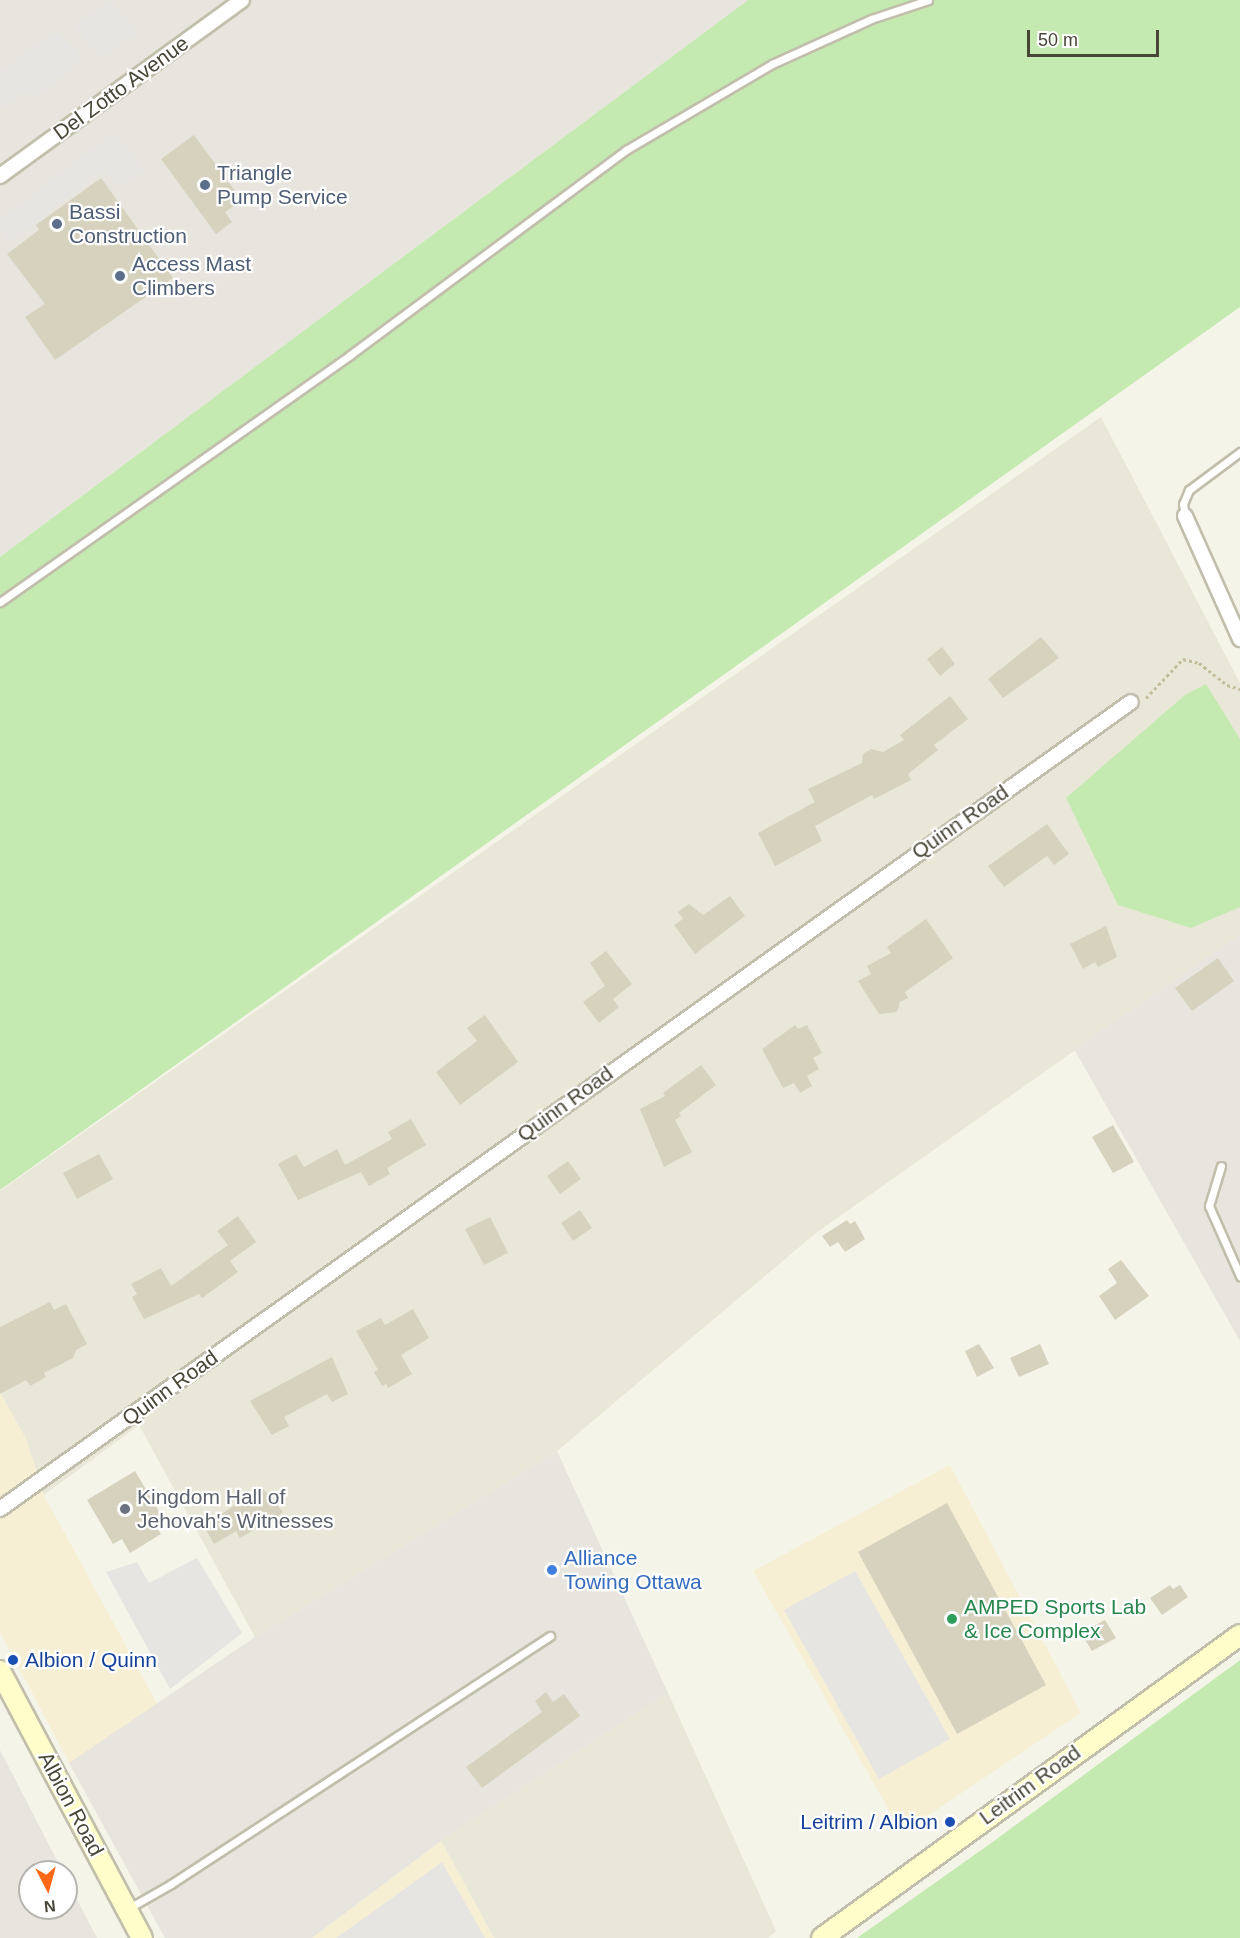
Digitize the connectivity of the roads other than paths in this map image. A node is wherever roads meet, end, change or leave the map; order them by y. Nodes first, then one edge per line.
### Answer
1 (242, 0) edge
2 (928, 0) edge
3 (0, 176) edge
4 (1240, 452) edge
5 (1185, 516) joint
6 (0, 602) edge
7 (1240, 639) edge
8 (1131, 702) road end
9 (1221, 1166) dead end
10 (1240, 1276) edge
11 (0, 1509) edge
12 (1240, 1635) edge
13 (550, 1636) dead end
14 (0, 1671) edge
15 (127, 1909) junction
16 (142, 1938) edge
17 (822, 1938) edge

1 - 3 street, Del Zotto Avenue
2 - 6 lane
4 - 5 lane
5 - 7 street
8 - 11 street, Quinn Road
9 - 10 lane
12 - 17 main road, Leitrim Road
13 - 15 lane
14 - 15 main road, Albion Road
15 - 16 main road, Albion Road

